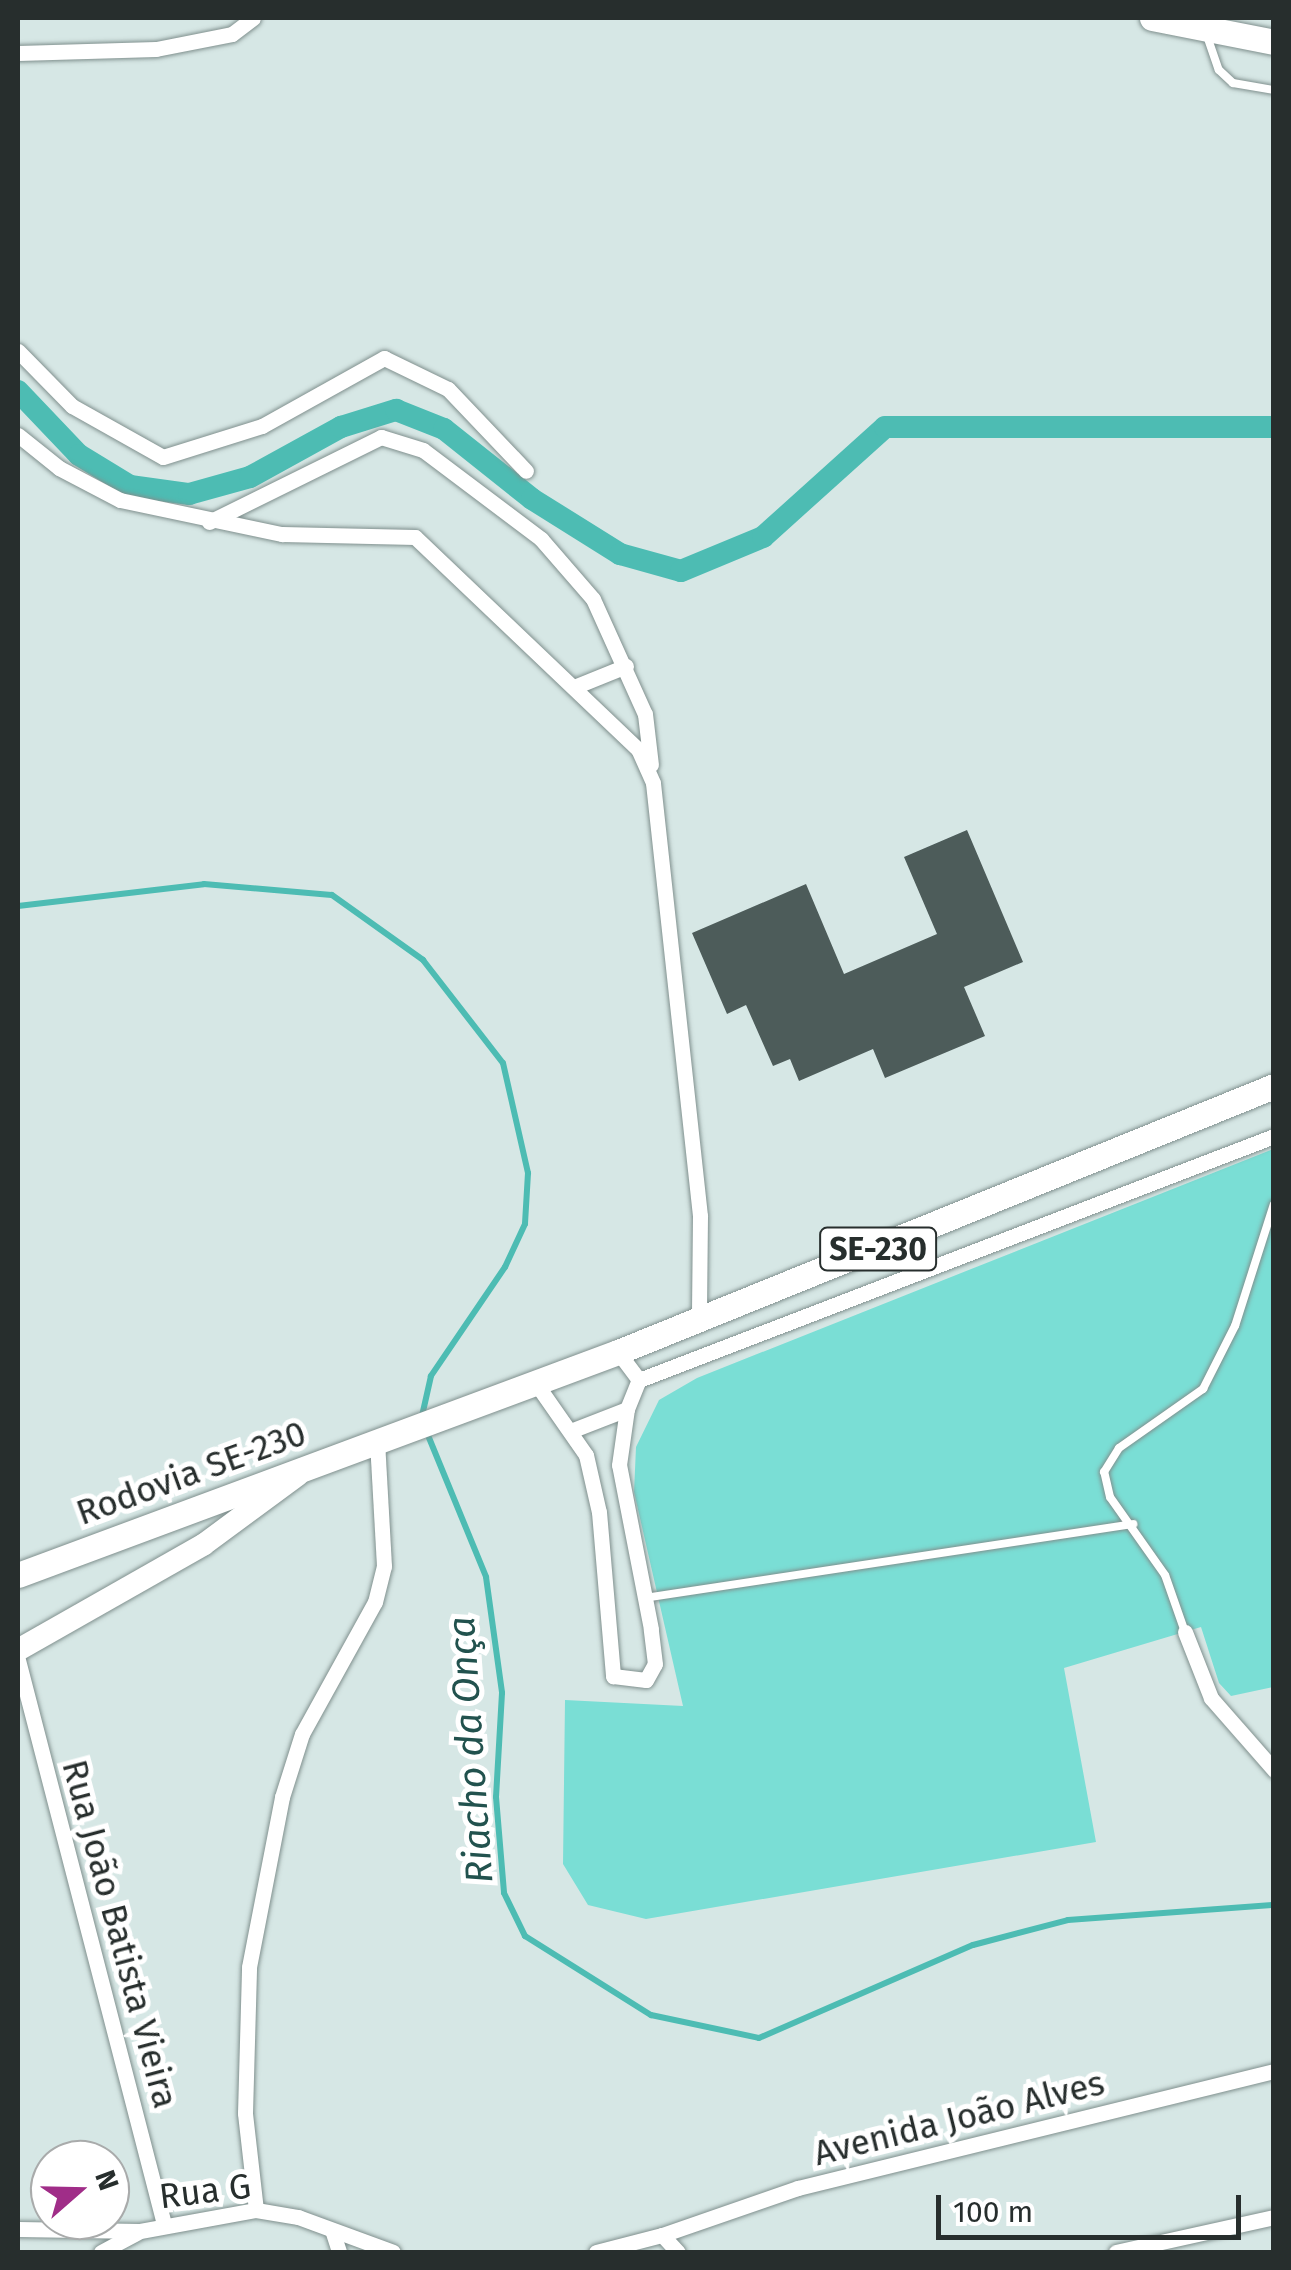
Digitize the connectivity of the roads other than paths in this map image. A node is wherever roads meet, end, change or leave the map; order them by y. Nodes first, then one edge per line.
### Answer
1 (252, 18) edge
2 (1152, 18) edge
3 (1204, 29) junction
4 (1274, 42) edge
5 (18, 53) edge
6 (1274, 90) edge
7 (18, 351) edge
8 (18, 435) edge
9 (526, 471) dead end
10 (210, 522) junction
11 (626, 666) junction
12 (574, 687) junction
13 (653, 783) junction
14 (1272, 1088) edge
15 (1274, 1136) edge
16 (1274, 1204) edge
17 (699, 1320) junction
18 (618, 1352) junction
19 (639, 1380) junction
20 (536, 1382) junction
21 (627, 1409) junction
22 (573, 1430) junction
23 (383, 1439) junction
24 (308, 1467) junction
25 (1133, 1524) junction
26 (18, 1575) edge
27 (644, 1598) junction
28 (1184, 1632) joint
29 (18, 1650) edge
30 (18, 1660) edge
31 (1274, 1770) edge
32 (1274, 2071) edge
33 (256, 2210) junction
34 (1274, 2217) edge
35 (164, 2224) junction
36 (18, 2229) edge
37 (140, 2231) junction
38 (333, 2233) junction
39 (662, 2235) junction
40 (102, 2252) edge
41 (338, 2252) edge
42 (393, 2252) edge
43 (596, 2252) edge
44 (678, 2252) edge
45 (1116, 2252) edge

1 - 5 street
2 - 3 main road
3 - 4 main road
3 - 6 lane
7 - 9 street
8 - 10 street
10 - 11 street
10 - 12 street
11 - 12 street
11 - 13 street
12 - 13 street
13 - 17 street
14 - 17 main road, SE-230
15 - 19 street
16 - 25 lane
17 - 18 main road, SE-230
18 - 19 street
18 - 20 main road, SE-230
19 - 21 street
20 - 22 street
20 - 23 main road, SE-230
21 - 22 street
21 - 27 street
22 - 27 street
23 - 24 main road, Rodovia SE-230 / SE-230
23 - 33 street
24 - 26 main road, Rodovia SE-230 / SE-230
24 - 29 street
25 - 27 lane
25 - 28 lane
28 - 31 street
30 - 35 street, Rua João Batista Vieira
32 - 39 street, Avenida João Alves
33 - 35 street, Rua G
33 - 38 street, Rua G
34 - 45 street
35 - 37 street, Rua G
36 - 37 street, Rua G
37 - 40 street
38 - 41 street
38 - 42 street, Rua G
39 - 43 street
39 - 44 street

